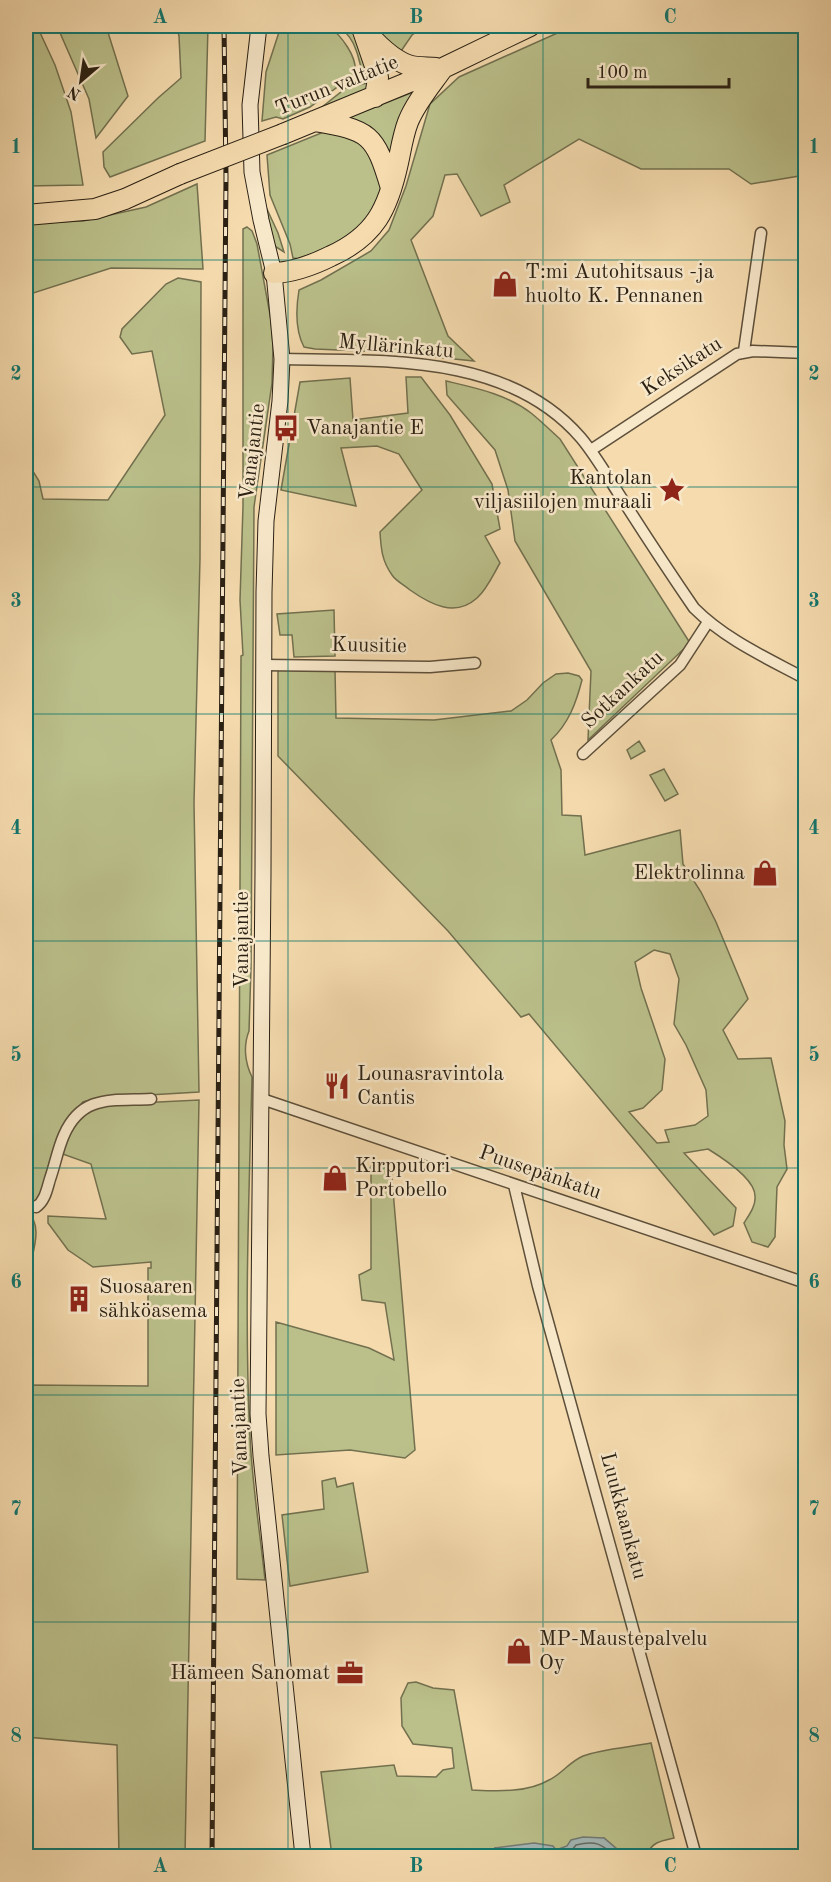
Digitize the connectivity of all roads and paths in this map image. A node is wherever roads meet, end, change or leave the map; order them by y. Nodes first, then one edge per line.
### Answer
1 (259, 26) edge
2 (530, 26) edge
3 (362, 27) edge
4 (443, 68) junction
5 (375, 97) junction
6 (314, 121) junction
7 (160, 182) junction
8 (391, 188) junction
9 (26, 203) edge
10 (26, 215) edge
11 (761, 233) dead end
12 (274, 273) junction
13 (744, 351) junction
14 (806, 353) edge
15 (282, 359) junction
16 (591, 450) junction
17 (708, 622) junction
18 (475, 663) dead end
19 (263, 665) junction
20 (806, 679) edge
21 (583, 754) dead end
22 (151, 1099) dead end
23 (262, 1099) junction
24 (514, 1185) junction
25 (26, 1205) edge
26 (806, 1283) edge
27 (303, 1857) edge
28 (696, 1857) edge

1 - 12 street, Vanajantie
2 - 4 highway, Turun valtatie
3 - 4 highway
3 - 5 highway
4 - 5 highway, Turun valtatie
4 - 8 highway
5 - 6 highway, Turun valtatie
6 - 7 highway, Turun valtatie, bridge
6 - 8 highway
7 - 9 highway, Turun valtatie
7 - 10 highway, Turun valtatie
8 - 12 highway
11 - 13 street
12 - 15 street, Vanajantie
13 - 14 street, Keksikatu
13 - 16 street, Keksikatu
15 - 16 street, Myllärinkatu
15 - 19 street, Vanajantie
16 - 17 street, Myllärinkatu
17 - 20 street, Myllärinkatu
17 - 21 street, Sotkankatu
18 - 19 street, Kuusitie
19 - 23 street, Vanajantie
22 - 25 street
23 - 24 street, Puusepänkatu
23 - 27 street, Vanajantie
24 - 26 street, Puusepänkatu
24 - 28 street, Luukkaankatu

